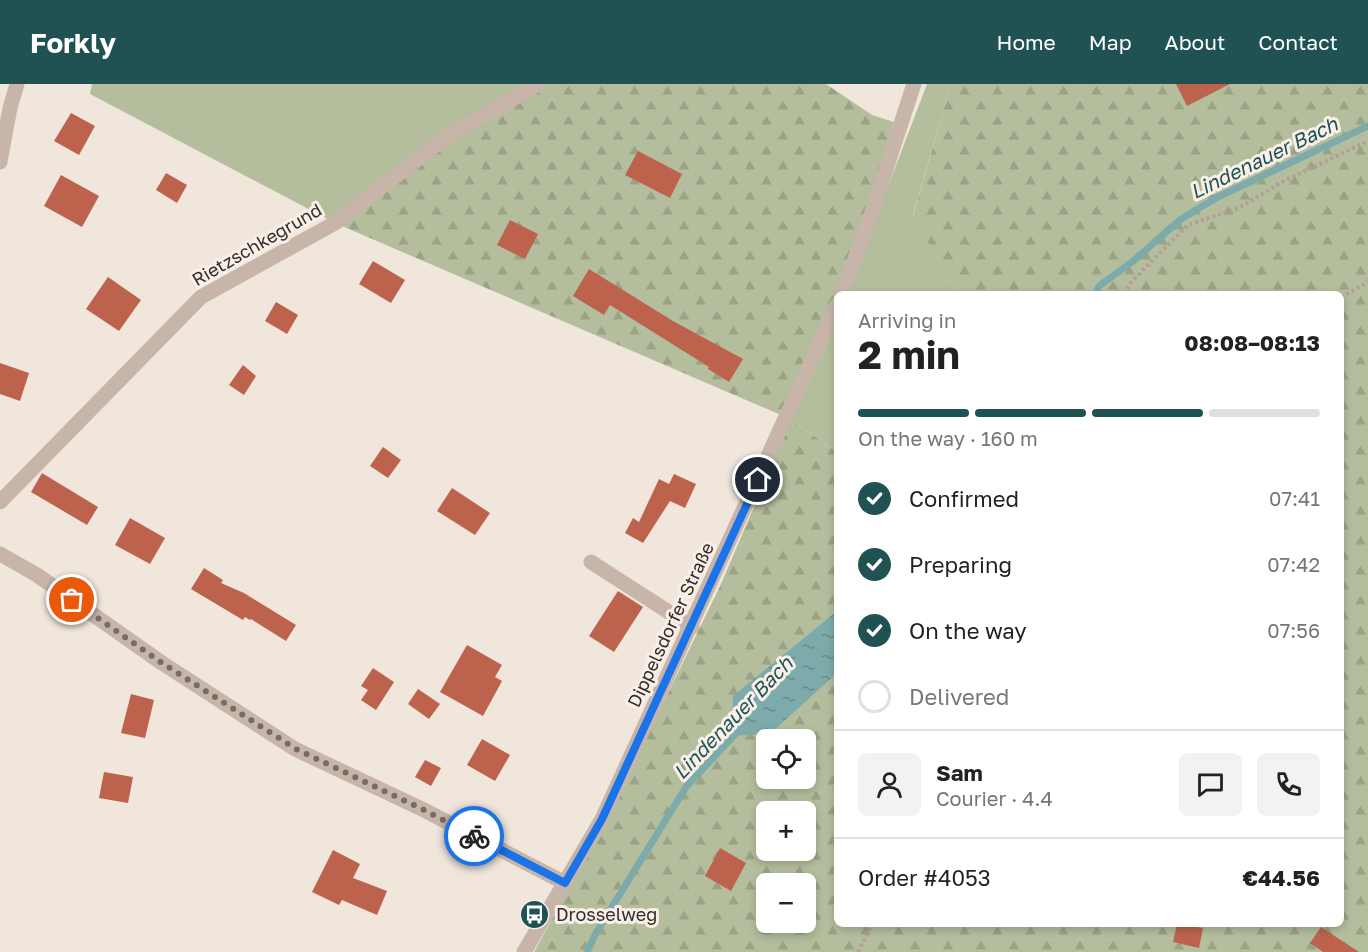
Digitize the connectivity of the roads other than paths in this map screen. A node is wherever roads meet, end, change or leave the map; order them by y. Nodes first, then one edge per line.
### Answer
1 (17, 84) edge
2 (539, 84) edge
3 (914, 84) edge
4 (0, 162) edge
5 (843, 291) edge
6 (834, 312) edge
7 (0, 502) edge
8 (0, 554) edge
9 (591, 562) dead end
10 (692, 627) junction
11 (565, 883) junction
12 (524, 952) edge

1 - 4 street
2 - 7 street, Rietzschkegrund
3 - 5 street
6 - 10 street, Dippelsdorfer Straße
8 - 11 street
9 - 10 street
10 - 11 street, Dippelsdorfer Straße
11 - 12 street, Dippelsdorfer Straße

